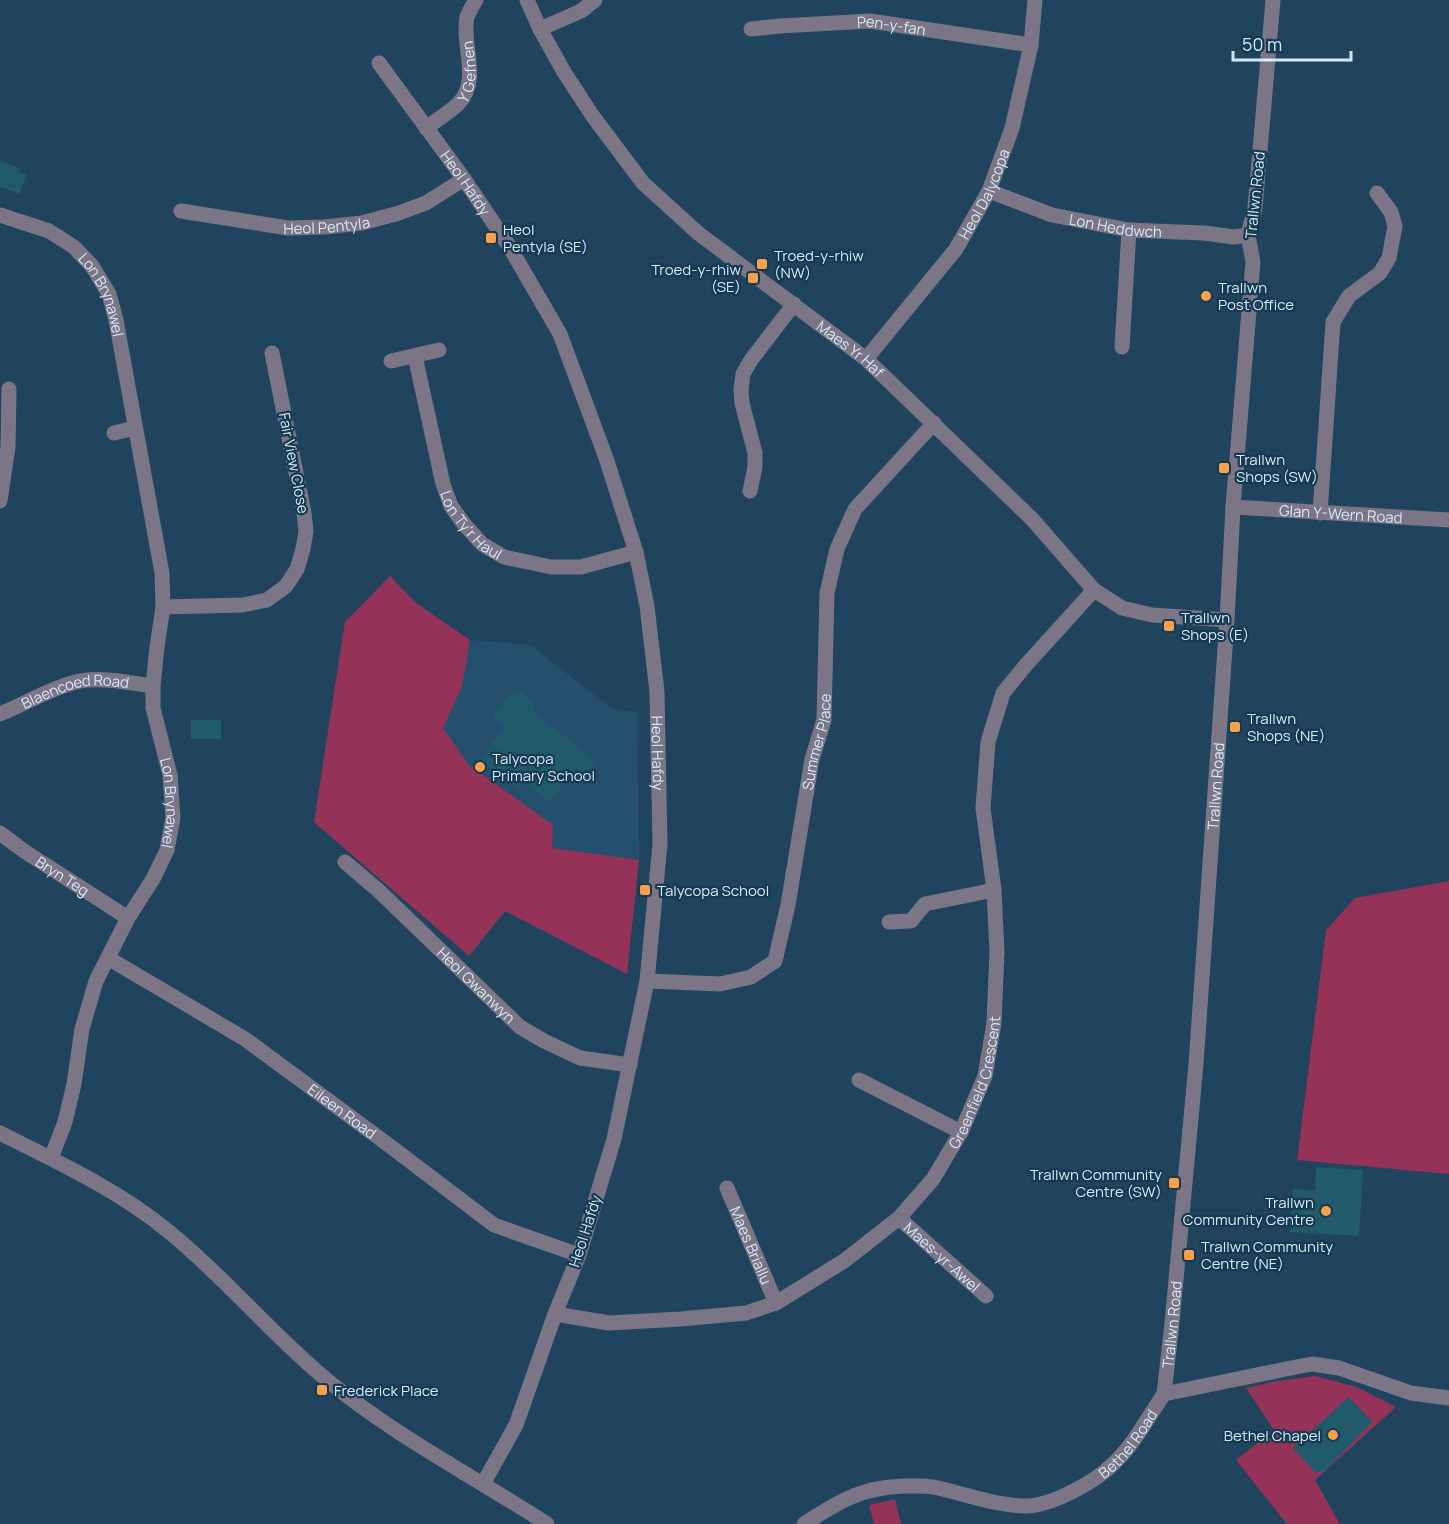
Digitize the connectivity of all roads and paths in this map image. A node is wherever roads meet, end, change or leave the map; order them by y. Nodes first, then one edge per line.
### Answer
1 (476, 0) edge
2 (527, 0) edge
3 (595, 0) edge
4 (1035, 0) edge
5 (1273, 0) edge
6 (540, 29) junction
7 (751, 29) dead end
8 (1031, 45) junction
9 (380, 63) dead end
10 (426, 128) junction
11 (464, 179) junction
12 (989, 191) junction
13 (1377, 193) dead end
14 (181, 211) dead end
15 (0, 215) edge
16 (1129, 230) junction
17 (1248, 235) junction
18 (794, 304) junction
19 (1122, 347) dead end
20 (440, 350) dead end
21 (272, 352) dead end
22 (415, 356) junction
23 (866, 359) junction
24 (392, 361) dead end
25 (9, 389) dead end
26 (934, 423) junction
27 (135, 428) junction
28 (114, 433) dead end
29 (750, 491) dead end
30 (0, 501) edge
31 (1233, 507) junction
32 (1320, 513) junction
33 (1449, 520) edge
34 (636, 552) junction
35 (1094, 590) junction
36 (163, 607) junction
37 (1227, 620) junction
38 (153, 686) junction
39 (0, 714) edge
40 (0, 833) edge
41 (345, 862) dead end
42 (994, 890) junction
43 (128, 918) junction
44 (889, 922) dead end
45 (108, 958) junction
46 (647, 981) junction
47 (630, 1065) junction
48 (859, 1080) dead end
49 (961, 1132) junction
50 (0, 1133) edge
51 (51, 1158) junction
52 (727, 1188) dead end
53 (898, 1218) junction
54 (579, 1255) junction
55 (986, 1296) dead end
56 (776, 1303) junction
57 (555, 1314) junction
58 (1164, 1394) junction
59 (1449, 1398) edge
60 (483, 1484) junction
61 (547, 1524) edge
62 (804, 1524) edge

1 - 10 street, Y Gefnen
2 - 6 street, Maes Yr Haf
3 - 6 street
4 - 8 street, Heol Dalycopa
5 - 17 street, Trallwn Road
6 - 18 street, Maes Yr Haf
7 - 8 street, Pen-y-fan
8 - 12 street, Heol Dalycopa
9 - 10 street, Heol Hafdy
10 - 11 street, Heol Hafdy
11 - 14 street, Heol Pentyla
11 - 34 street, Heol Hafdy
12 - 16 street, Lon Heddwch
12 - 23 street, Heol Dalycopa
13 - 32 street
15 - 27 street, Lon Brynawel
16 - 17 street, Lon Heddwch
16 - 19 street
17 - 31 street, Trallwn Road
18 - 23 street, Maes Yr Haf
18 - 29 street
20 - 22 street
21 - 36 street, Fair View Close
22 - 24 street
22 - 34 street, Lon Ty'r Haul
23 - 26 street, Maes Yr Haf
25 - 30 street
26 - 35 street, Maes Yr Haf
26 - 46 street, Summer Place
27 - 28 street
27 - 36 street, Lon Brynawel
31 - 32 street, Glan Y-Wern Road
31 - 37 street, Trallwn Road
32 - 33 street, Glan Y-Wern Road
34 - 46 street, Heol Hafdy
35 - 37 street, Maes Yr Haf
35 - 42 street, Greenfield Crescent
36 - 38 street, Lon Brynawel
37 - 58 street, Trallwn Road
38 - 39 street, Blaencoed Road
38 - 43 street, Lon Brynawel
40 - 43 street, Bryn Teg
41 - 47 street, Heol Gwanwyn
42 - 44 street
42 - 49 street, Greenfield Crescent
43 - 45 street, Lon Brynawel
45 - 51 street, Lon Brynawel
45 - 54 street, Eileen Road
46 - 47 street, Heol Hafdy
47 - 54 street, Heol Hafdy
48 - 49 street
49 - 53 street, Greenfield Crescent
50 - 51 street
51 - 60 street
52 - 56 street, Maes Briallu
53 - 55 street, Maes-yr-Awel
53 - 56 street, Greenfield Crescent
54 - 57 street, Heol Hafdy
56 - 57 street, Greenfield Crescent
57 - 60 street, Heol Hafdy
58 - 59 street, Bethel Road
58 - 62 street, Bethel Road
60 - 61 street

